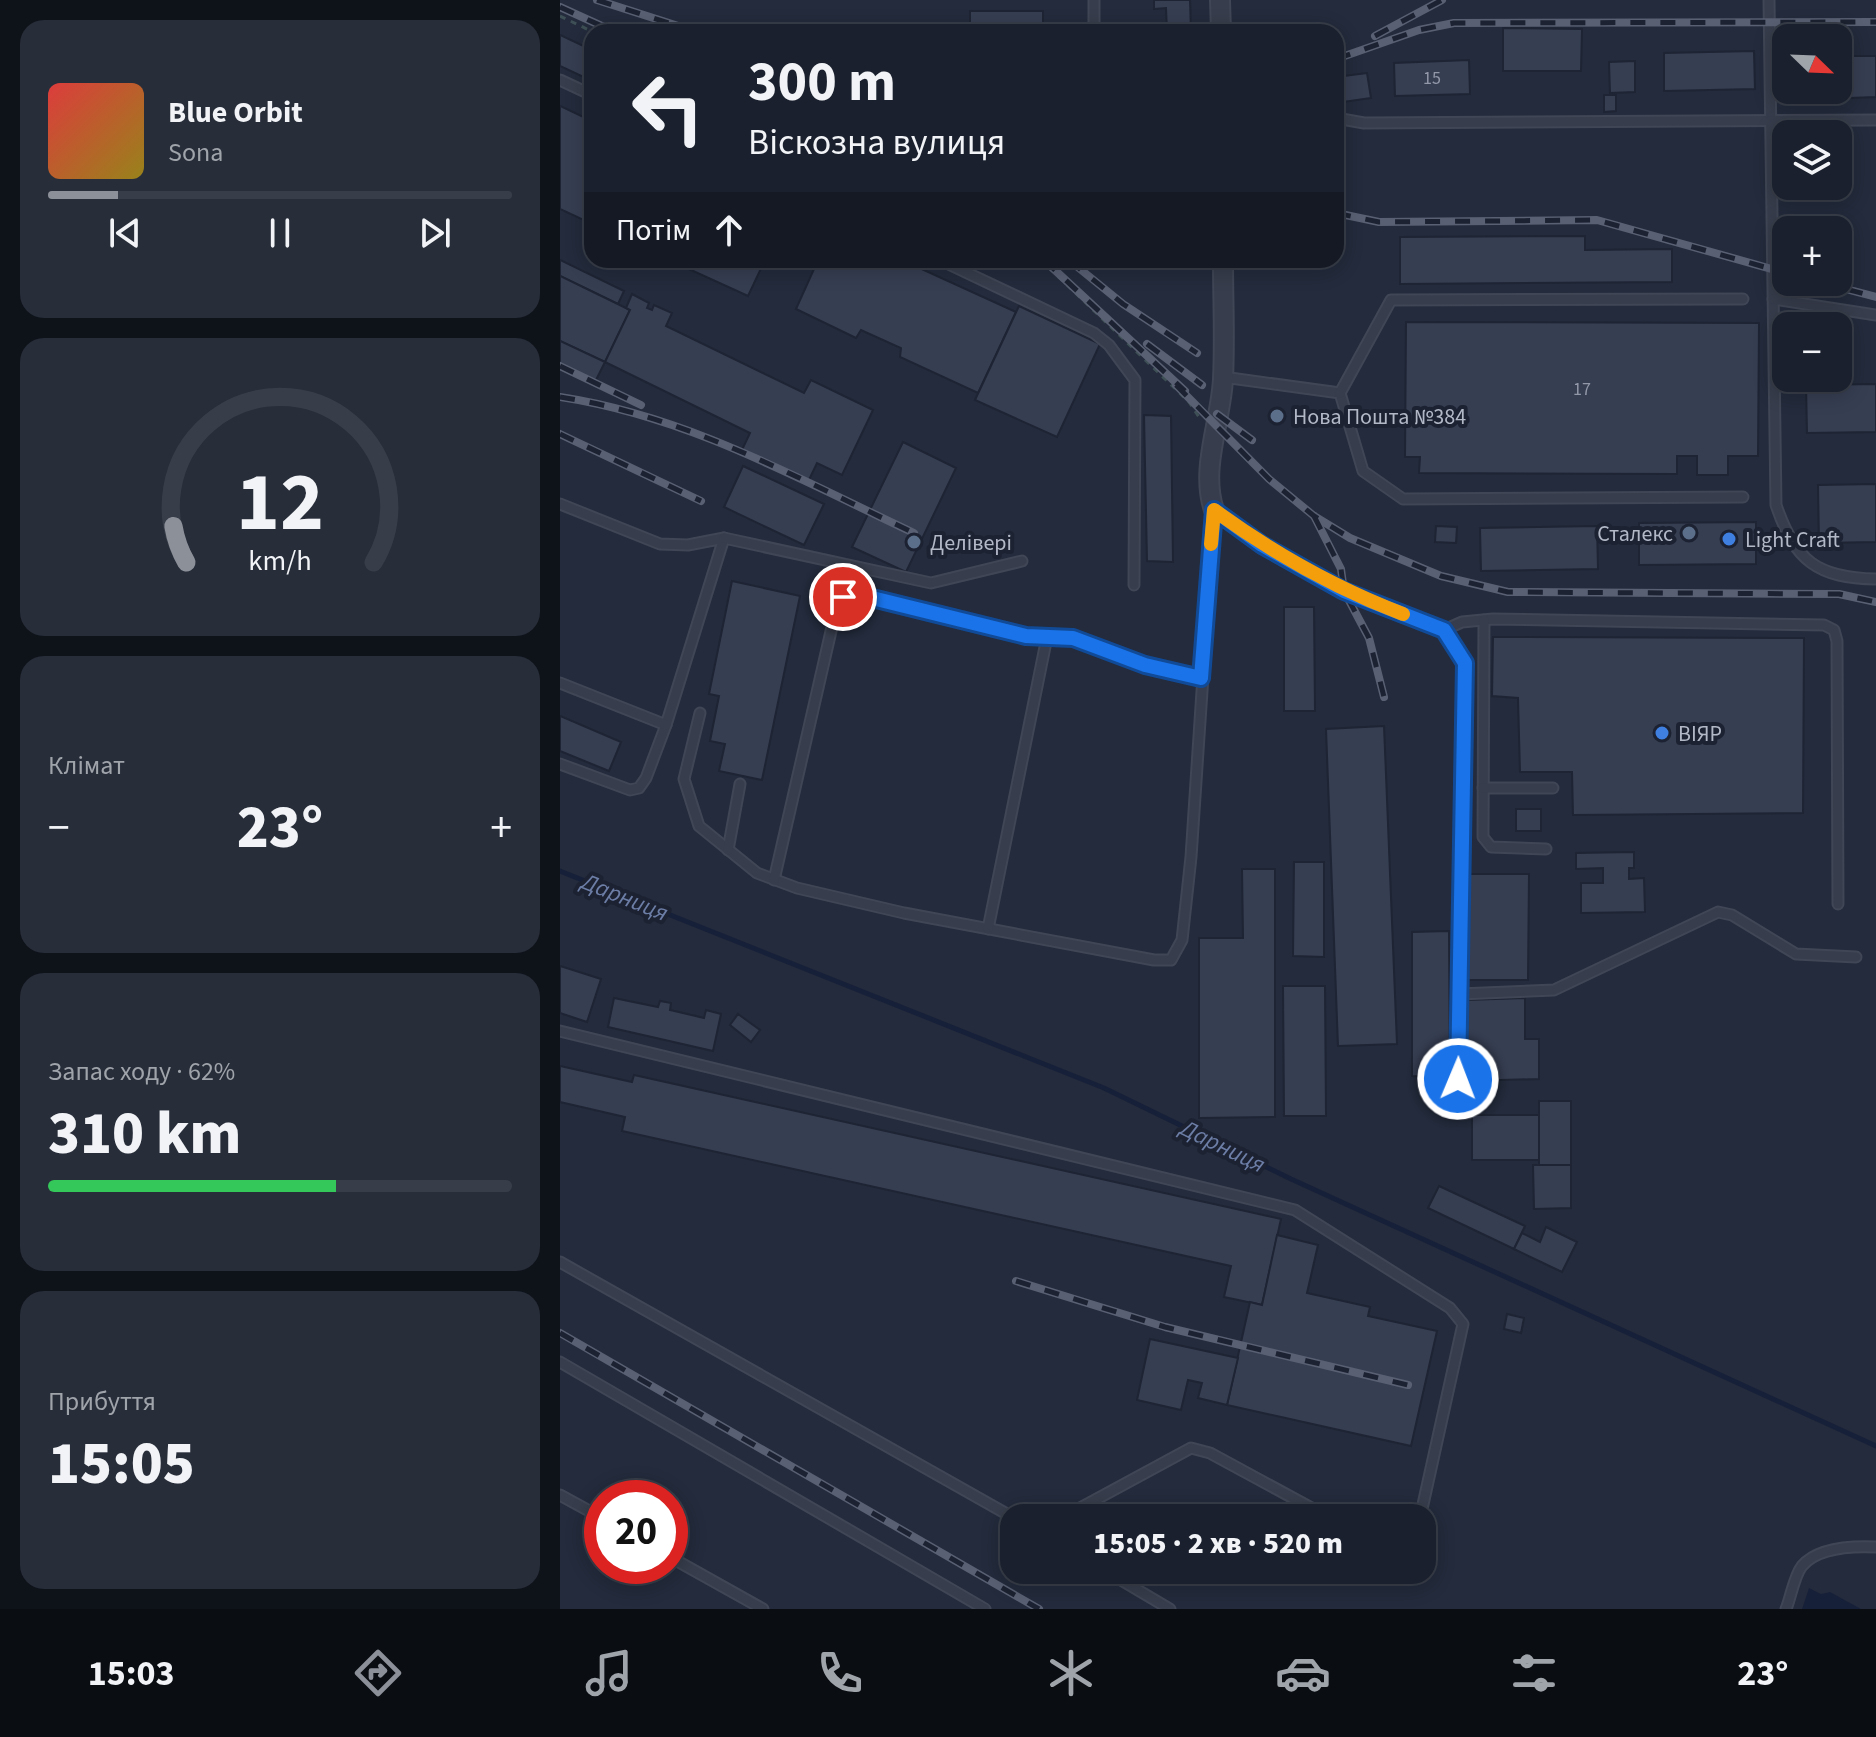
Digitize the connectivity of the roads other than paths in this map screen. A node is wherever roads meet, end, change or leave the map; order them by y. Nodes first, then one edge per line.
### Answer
1 (1094, 0) edge
2 (1220, 0) edge
3 (1769, 0) edge
4 (1094, 24) edge
5 (1221, 24) edge
6 (560, 80) edge
7 (584, 91) edge
8 (1344, 119) edge
9 (1876, 120) edge
10 (1771, 121) junction
11 (957, 268) edge
12 (1223, 268) edge
13 (1743, 299) dead end
14 (1773, 299) junction
15 (1876, 315) edge
16 (1223, 377) junction
17 (1340, 393) junction
18 (1743, 497) dead end
19 (560, 504) edge
20 (1214, 510) junction
21 (724, 538) junction
22 (1022, 561) dead end
23 (1876, 579) edge
24 (1134, 585) dead end
25 (1484, 620) junction
26 (1444, 630) junction
27 (1047, 637) junction
28 (1201, 678) junction
29 (560, 683) edge
30 (700, 713) dead end
31 (666, 725) junction
32 (560, 764) edge
33 (740, 784) dead end
34 (1483, 788) junction
35 (1553, 788) dead end
36 (1546, 849) dead end
37 (728, 850) junction
38 (774, 880) junction
39 (1838, 904) dead end
40 (988, 929) junction
41 (1856, 957) dead end
42 (1459, 994) junction
43 (560, 1031) edge
44 (1458, 1079) dead end
45 (560, 1262) edge
46 (560, 1362) edge
47 (560, 1495) edge
48 (1087, 1504) edge
49 (1304, 1504) edge
50 (1423, 1504) edge
51 (584, 1508) edge
52 (1000, 1510) edge
53 (1876, 1547) edge
54 (688, 1567) edge
55 (1128, 1584) edge
56 (763, 1609) edge
57 (985, 1609) edge
58 (1170, 1609) edge
59 (1786, 1609) edge

1 - 4 lane
2 - 5 street
3 - 10 lane
6 - 7 lane
8 - 10 lane
9 - 10 lane
10 - 14 lane
11 - 24 lane
12 - 16 street
13 - 17 lane
14 - 15 lane
14 - 23 lane
16 - 17 lane
16 - 20 street
17 - 18 lane
19 - 21 lane
20 - 26 lane
20 - 28 lane
21 - 22 lane
21 - 31 lane
25 - 26 lane
25 - 34 lane
25 - 39 lane
26 - 42 lane
27 - 28 lane
27 - 38 lane
27 - 40 lane
28 - 40 lane
29 - 31 lane
30 - 37 lane
31 - 32 lane
33 - 37 lane
34 - 35 lane
34 - 36 lane
37 - 38 lane
38 - 40 lane
41 - 42 lane
42 - 44 lane
43 - 50 lane
45 - 52 lane
46 - 57 lane
47 - 51 lane
48 - 49 lane
53 - 59 lane
54 - 56 lane
55 - 58 lane

